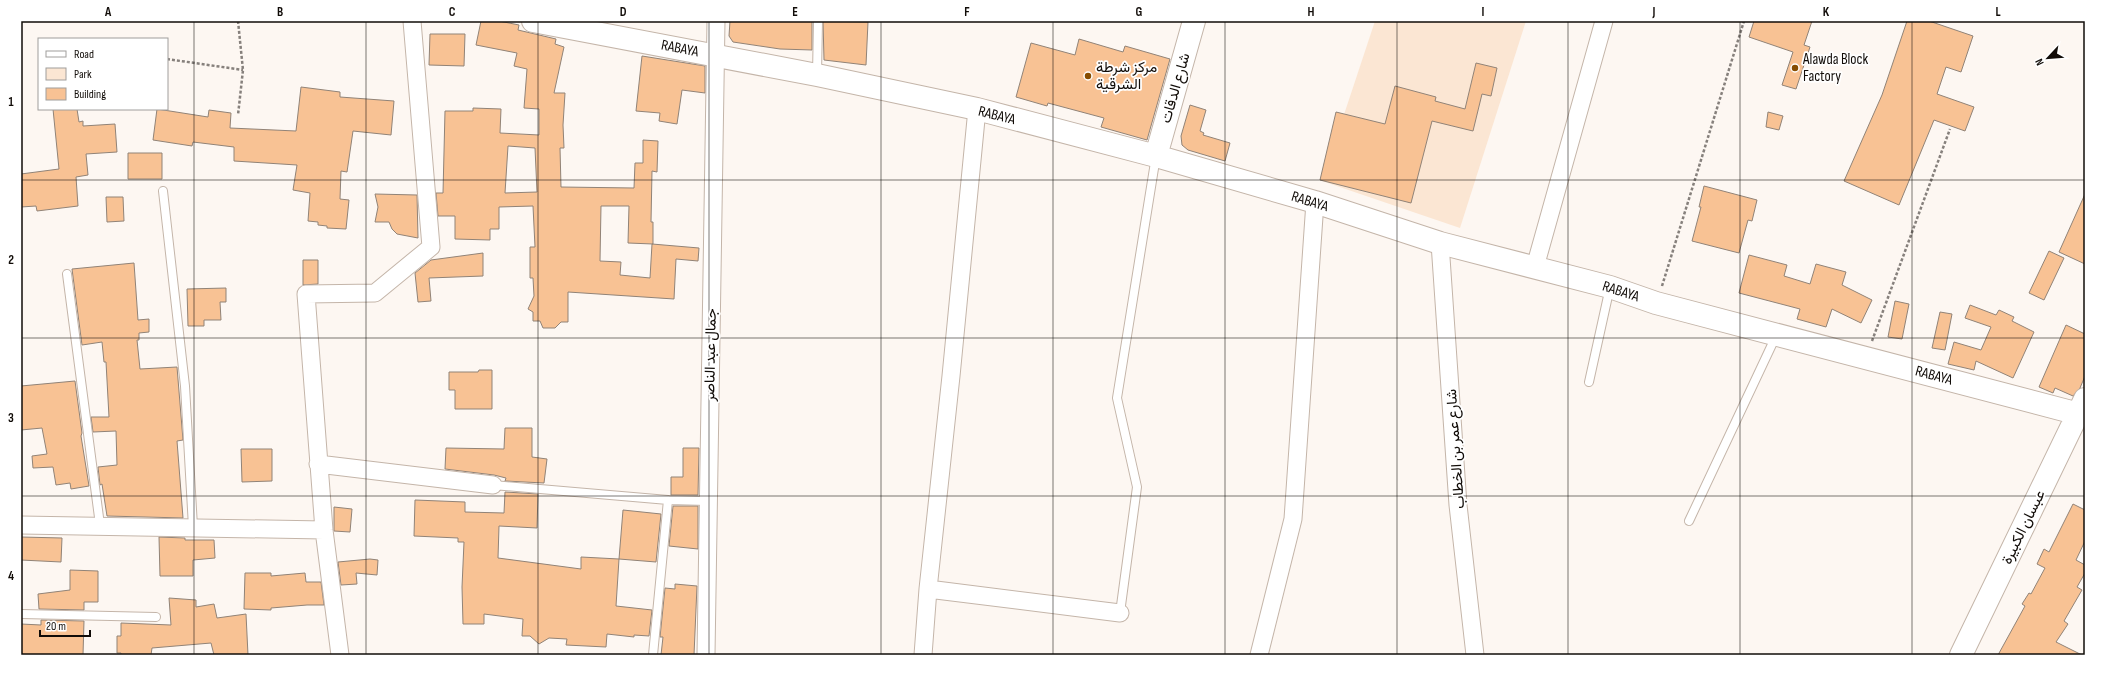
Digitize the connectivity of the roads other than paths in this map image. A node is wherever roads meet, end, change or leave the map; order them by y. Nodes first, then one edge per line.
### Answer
1 (412, 21) edge
2 (533, 21) edge
3 (716, 21) edge
4 (818, 21) edge
5 (1194, 21) edge
6 (1604, 21) edge
7 (715, 55) junction
8 (817, 75) junction
9 (977, 109) junction
10 (1156, 156) junction
11 (163, 191) dead end
12 (1315, 202) junction
13 (1440, 243) junction
14 (1535, 267) junction
15 (66, 274) dead end
16 (1610, 287) junction
17 (1777, 335) junction
18 (1589, 382) dead end
19 (2083, 410) edge
20 (318, 464) junction
21 (493, 485) joint
22 (668, 500) junction
23 (708, 501) junction
24 (1689, 520) dead end
25 (21, 525) edge
26 (100, 525) junction
27 (193, 527) junction
28 (324, 530) junction
29 (928, 589) junction
30 (1120, 613) joint
31 (21, 614) edge
32 (156, 617) dead end
33 (340, 655) edge
34 (653, 655) edge
35 (706, 655) edge
36 (924, 655) edge
37 (1259, 655) edge
38 (1475, 655) edge
39 (1961, 655) edge

1 - 20 street
2 - 7 street, RABAYA
3 - 7 street, جمال عبد الناصر
4 - 8 lane
5 - 10 street, شارع الدقات
6 - 14 street
7 - 8 street, RABAYA
7 - 23 street, جمال عبد الناصر
8 - 9 street, RABAYA
9 - 10 street, RABAYA
9 - 29 street
10 - 12 street, RABAYA
10 - 30 lane
11 - 27 lane
12 - 13 street, RABAYA
12 - 37 street
13 - 14 street, RABAYA
13 - 38 street, شارع عمر بن الخطاب
14 - 16 street, RABAYA
15 - 26 lane
16 - 17 street, RABAYA
16 - 18 lane
17 - 19 street, RABAYA
17 - 24 lane
19 - 39 street, عبسان الكبيرة
20 - 21 street
20 - 28 street
21 - 22 lane
22 - 23 lane
22 - 34 lane
23 - 35 street, جمال عبد الناصر
25 - 26 street
26 - 27 street
27 - 28 street
28 - 33 street
29 - 30 street
29 - 36 street
31 - 32 lane

